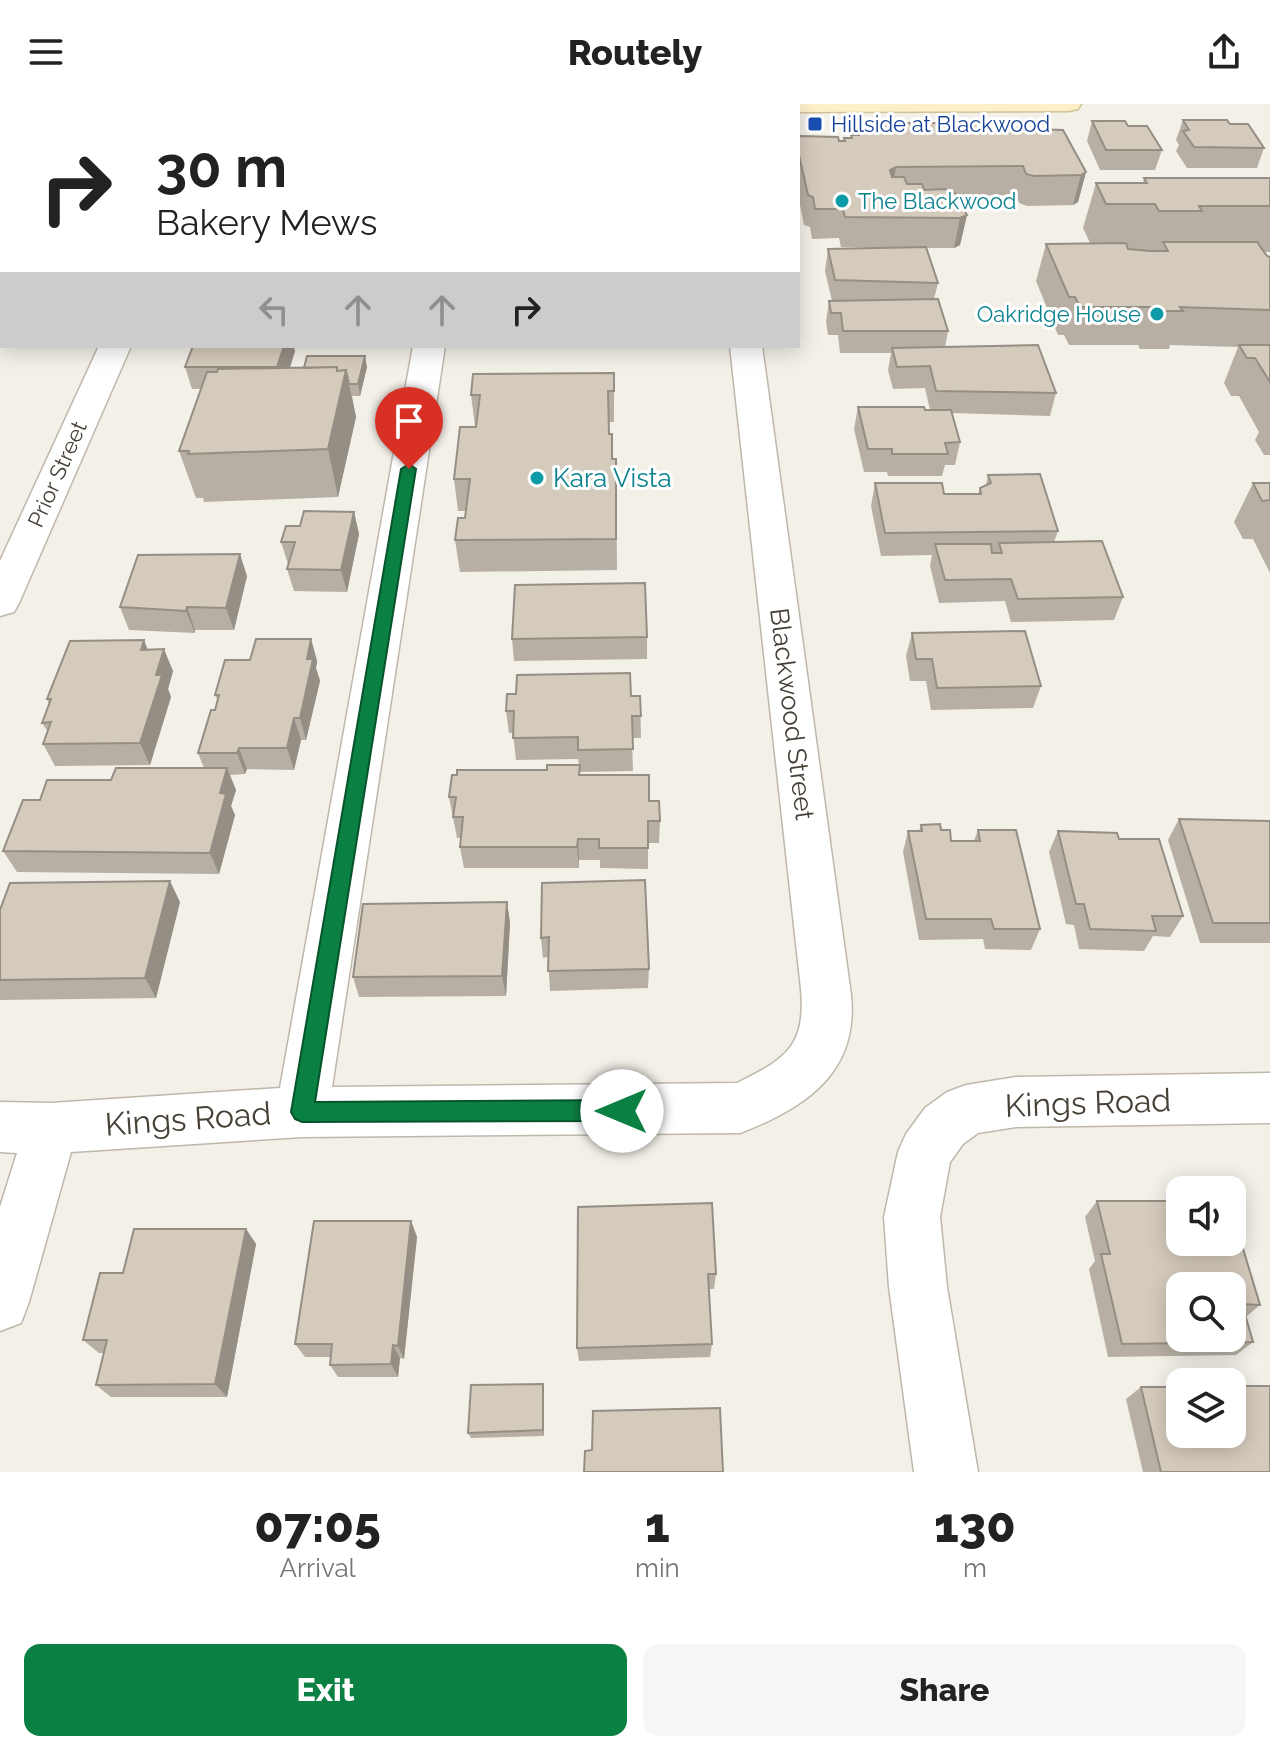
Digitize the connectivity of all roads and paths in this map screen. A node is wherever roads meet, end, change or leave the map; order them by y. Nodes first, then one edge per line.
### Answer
1 (1069, 104) edge
2 (800, 105) edge
3 (114, 348) edge
4 (429, 348) edge
5 (746, 348) edge
6 (0, 603) edge
7 (799, 1076) joint
8 (1270, 1098) edge
9 (302, 1112) junction
10 (26, 1127) edge
11 (0, 1302) edge
12 (946, 1472) edge

1 - 2 main road
3 - 6 street, Prior Street
4 - 9 street
5 - 7 street, Blackwood Street
7 - 9 street, Kings Road
8 - 12 street, Kings Road
9 - 10 street, Kings Road
10 - 11 street

